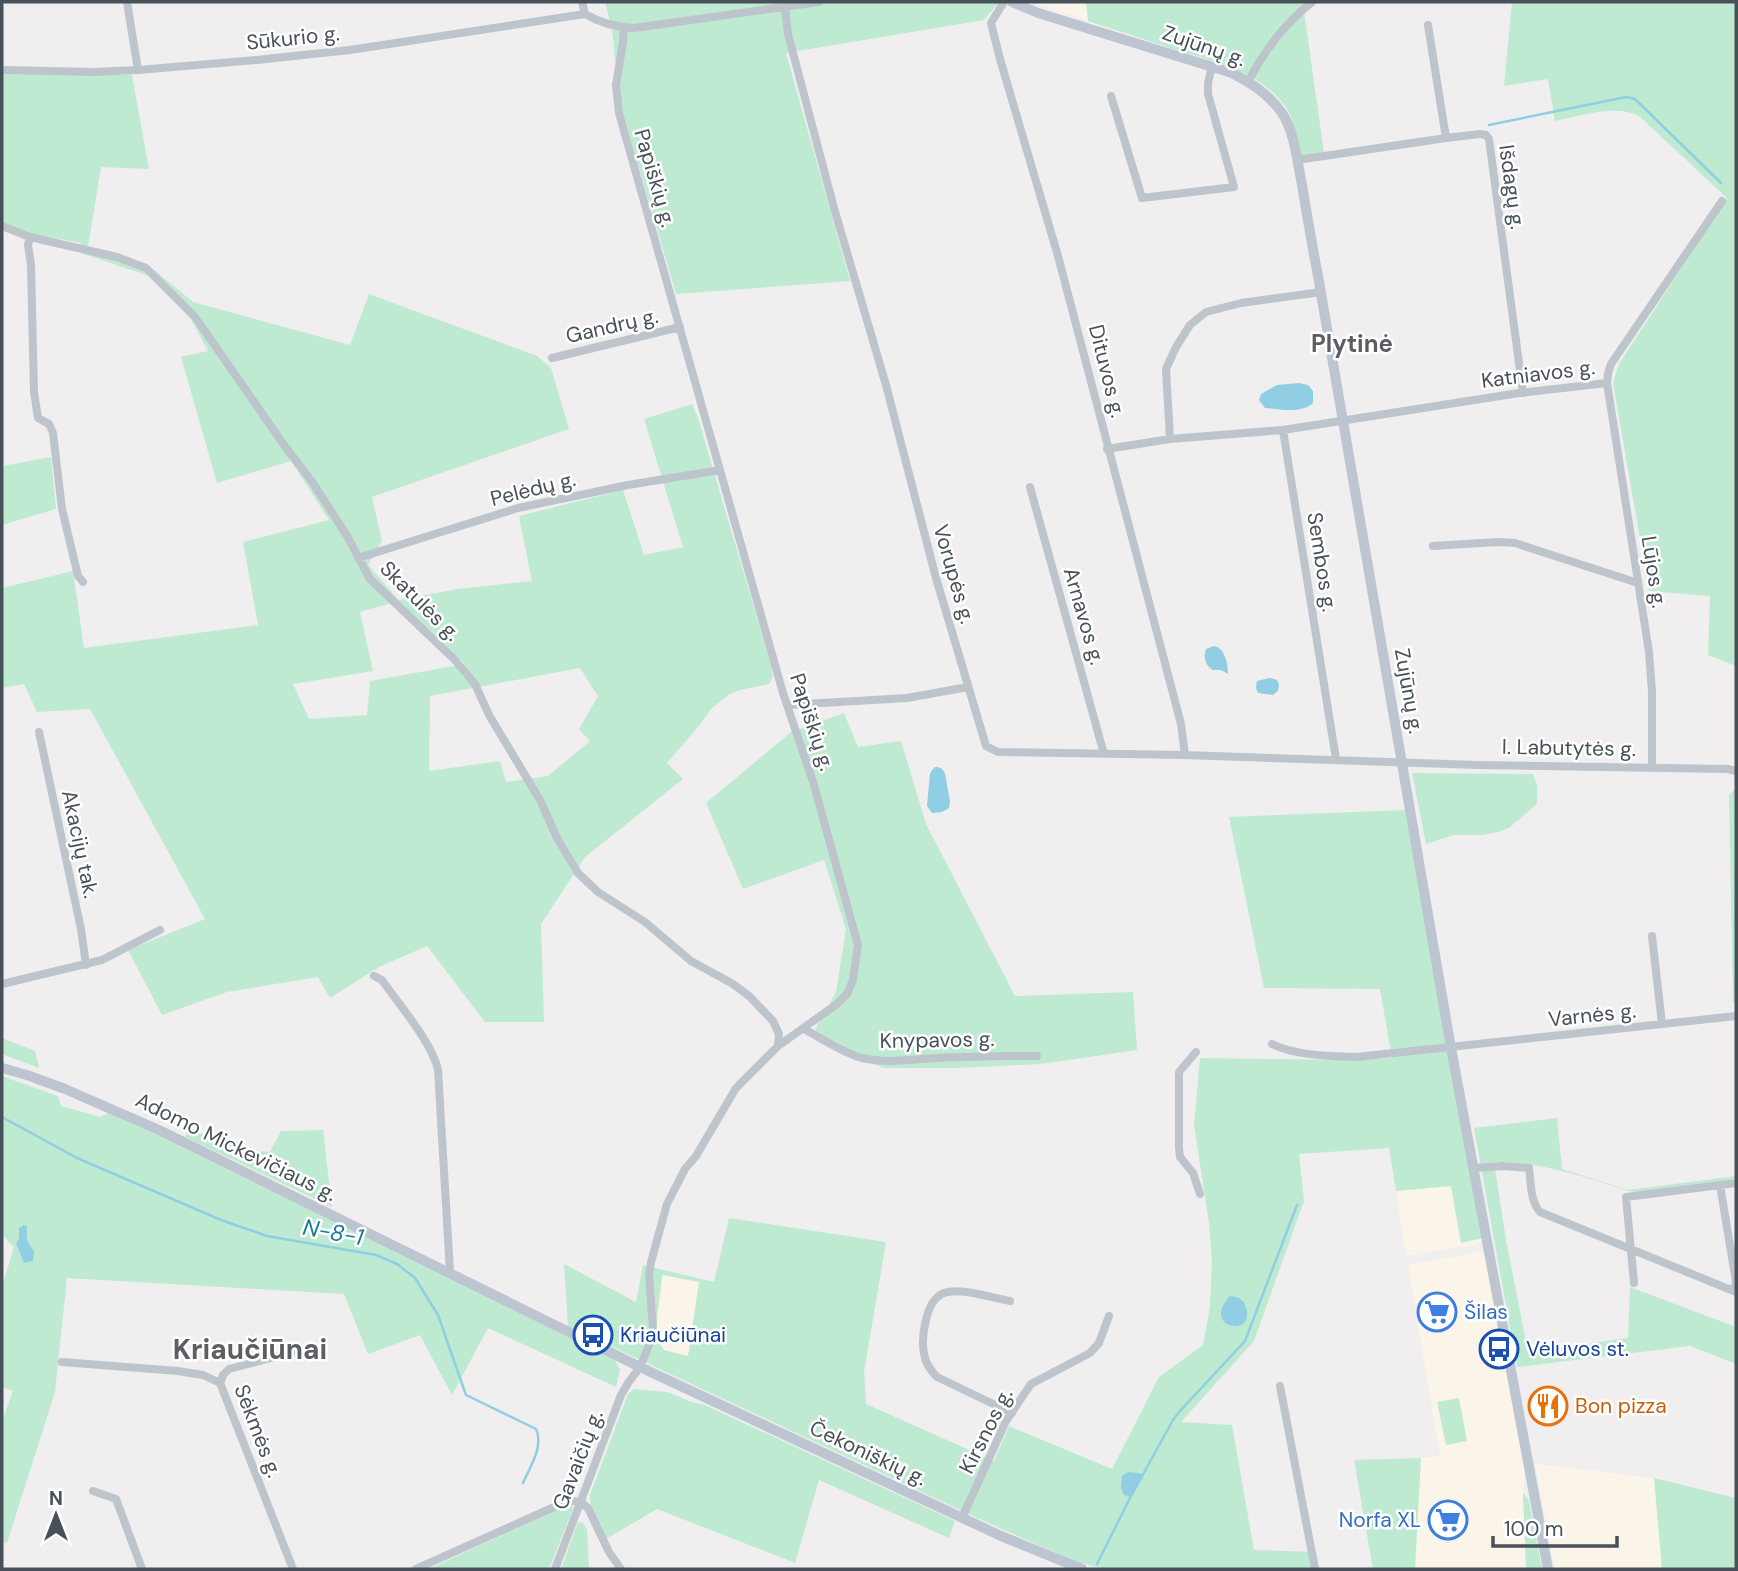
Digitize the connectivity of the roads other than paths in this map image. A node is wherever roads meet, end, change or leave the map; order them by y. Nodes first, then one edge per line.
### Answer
1 (127, 2) edge
2 (582, 2) edge
3 (819, 2) edge
4 (1003, 2) edge
5 (1012, 2) edge
6 (1312, 2) edge
7 (785, 7) junction
8 (585, 14) junction
9 (1429, 25) dead end
10 (624, 27) junction
11 (1212, 66) junction
12 (2, 70) edge
13 (138, 70) junction
14 (1248, 82) junction
15 (1111, 96) dead end
16 (1446, 138) junction
17 (1297, 160) junction
18 (1722, 201) dead end
19 (2, 226) edge
20 (30, 237) junction
21 (1321, 292) junction
22 (680, 327) junction
23 (552, 358) dead end
24 (1607, 383) junction
25 (1523, 393) junction
26 (1342, 419) junction
27 (1283, 430) junction
28 (1170, 439) junction
29 (1107, 449) junction
30 (720, 470) junction
31 (1030, 487) dead end
32 (1433, 546) dead end
33 (358, 558) junction
34 (83, 582) dead end
35 (1638, 583) junction
36 (968, 687) junction
37 (788, 705) junction
38 (39, 732) dead end
39 (1104, 754) junction
40 (1185, 755) junction
41 (1336, 759) junction
42 (1402, 761) junction
43 (1652, 767) junction
44 (1736, 771) edge
45 (160, 930) dead end
46 (1652, 936) dead end
47 (86, 965) junction
48 (374, 976) dead end
49 (2, 984) edge
50 (1736, 1016) edge
51 (1662, 1024) junction
52 (804, 1029) junction
53 (1272, 1044) dead end
54 (778, 1046) junction
55 (1451, 1048) junction
56 (1196, 1052) dead end
57 (1037, 1056) dead end
58 (2, 1068) edge
59 (1474, 1168) junction
60 (1736, 1183) edge
61 (1720, 1185) junction
62 (1200, 1194) dead end
63 (1630, 1250) junction
64 (450, 1272) junction
65 (1634, 1283) dead end
66 (1735, 1291) edge
67 (1010, 1301) dead end
68 (1110, 1316) dead end
69 (294, 1352) dead end
70 (62, 1362) dead end
71 (640, 1367) junction
72 (220, 1383) junction
73 (1280, 1386) dead end
74 (1012, 1413) junction
75 (93, 1492) dead end
76 (581, 1502) junction
77 (962, 1518) junction
78 (142, 1569) edge
79 (293, 1569) edge
80 (416, 1569) edge
81 (555, 1569) edge
82 (621, 1569) edge
83 (1082, 1569) edge
84 (1315, 1569) edge
85 (1548, 1569) edge

1 - 13 street
2 - 8 street
3 - 7 street
4 - 29 street, Dituvos g.
5 - 11 main road, Zujūnų g.
6 - 14 street
7 - 10 street
7 - 36 street, Vorupės g.
8 - 10 street
8 - 13 street, Sūkurio g.
9 - 16 street
10 - 22 street, Papiškių g.
11 - 14 main road, Zujūnų g.
11 - 15 street
12 - 13 street, Sūkurio g.
14 - 17 main road, Zujūnų g.
16 - 17 street, Išdagų g.
16 - 25 street, Išdagų g.
17 - 21 main road, Zujūnų g.
18 - 24 street, Katniavos g.
19 - 20 street, Skatulės g.
20 - 33 street, Skatulės g.
20 - 34 street
21 - 26 main road, Zujūnų g.
21 - 28 street
22 - 23 street, Gandrų g.
22 - 30 street, Papiškių g.
24 - 25 street, Katniavos g.
24 - 35 street, Lūjos g.
25 - 26 street, Katniavos g.
26 - 27 street
26 - 42 main road, Zujūnų g.
27 - 28 street
27 - 41 street, Sembos g.
28 - 29 street
29 - 40 street, Dituvos g.
30 - 33 street, Pelėdų g.
30 - 37 street, Papiškių g.
31 - 39 street, Arnavos g.
32 - 35 street
33 - 54 street, Skatulės g.
35 - 43 street, Lūjos g.
36 - 37 street
36 - 39 street, Vorupės g.
37 - 52 street, Papiškių g.
38 - 47 street, Akacijų tak.
39 - 40 street, Vorupės g.
40 - 41 street, Vorupės g.
41 - 42 street, Vorupės g.
42 - 43 street, I. Labutytės g.
42 - 55 main road, Zujūnų g.
43 - 44 street, I. Labutytės g.
45 - 47 street
46 - 51 street
47 - 49 street
48 - 64 street
50 - 51 street, Varnės g.
51 - 55 street, Varnės g.
52 - 54 street, Papiškių g.
52 - 57 street, Knypavos g.
53 - 55 street
54 - 71 street, Papiškių g.
55 - 59 main road, Zujūnų g.
56 - 62 street
58 - 64 main road, Adomo Mickevičiaus g.
59 - 63 street
59 - 85 main road, Zujūnų g.
60 - 61 street
61 - 63 street
61 - 66 street
63 - 65 street
63 - 66 street
64 - 71 main road, Adomo Mickevičiaus g.
67 - 74 street
68 - 74 street, Kirsnos g.
69 - 72 street, Sėkmės g.
70 - 72 street
71 - 76 street, Gavaičių g.
71 - 77 main road, Čekoniškių g.
72 - 79 street, Sėkmės g.
73 - 84 street
74 - 77 street, Kirsnos g.
75 - 78 street
76 - 80 street
76 - 81 street, Gavaičių g.
76 - 82 street
77 - 83 main road, Čekoniškių g.

